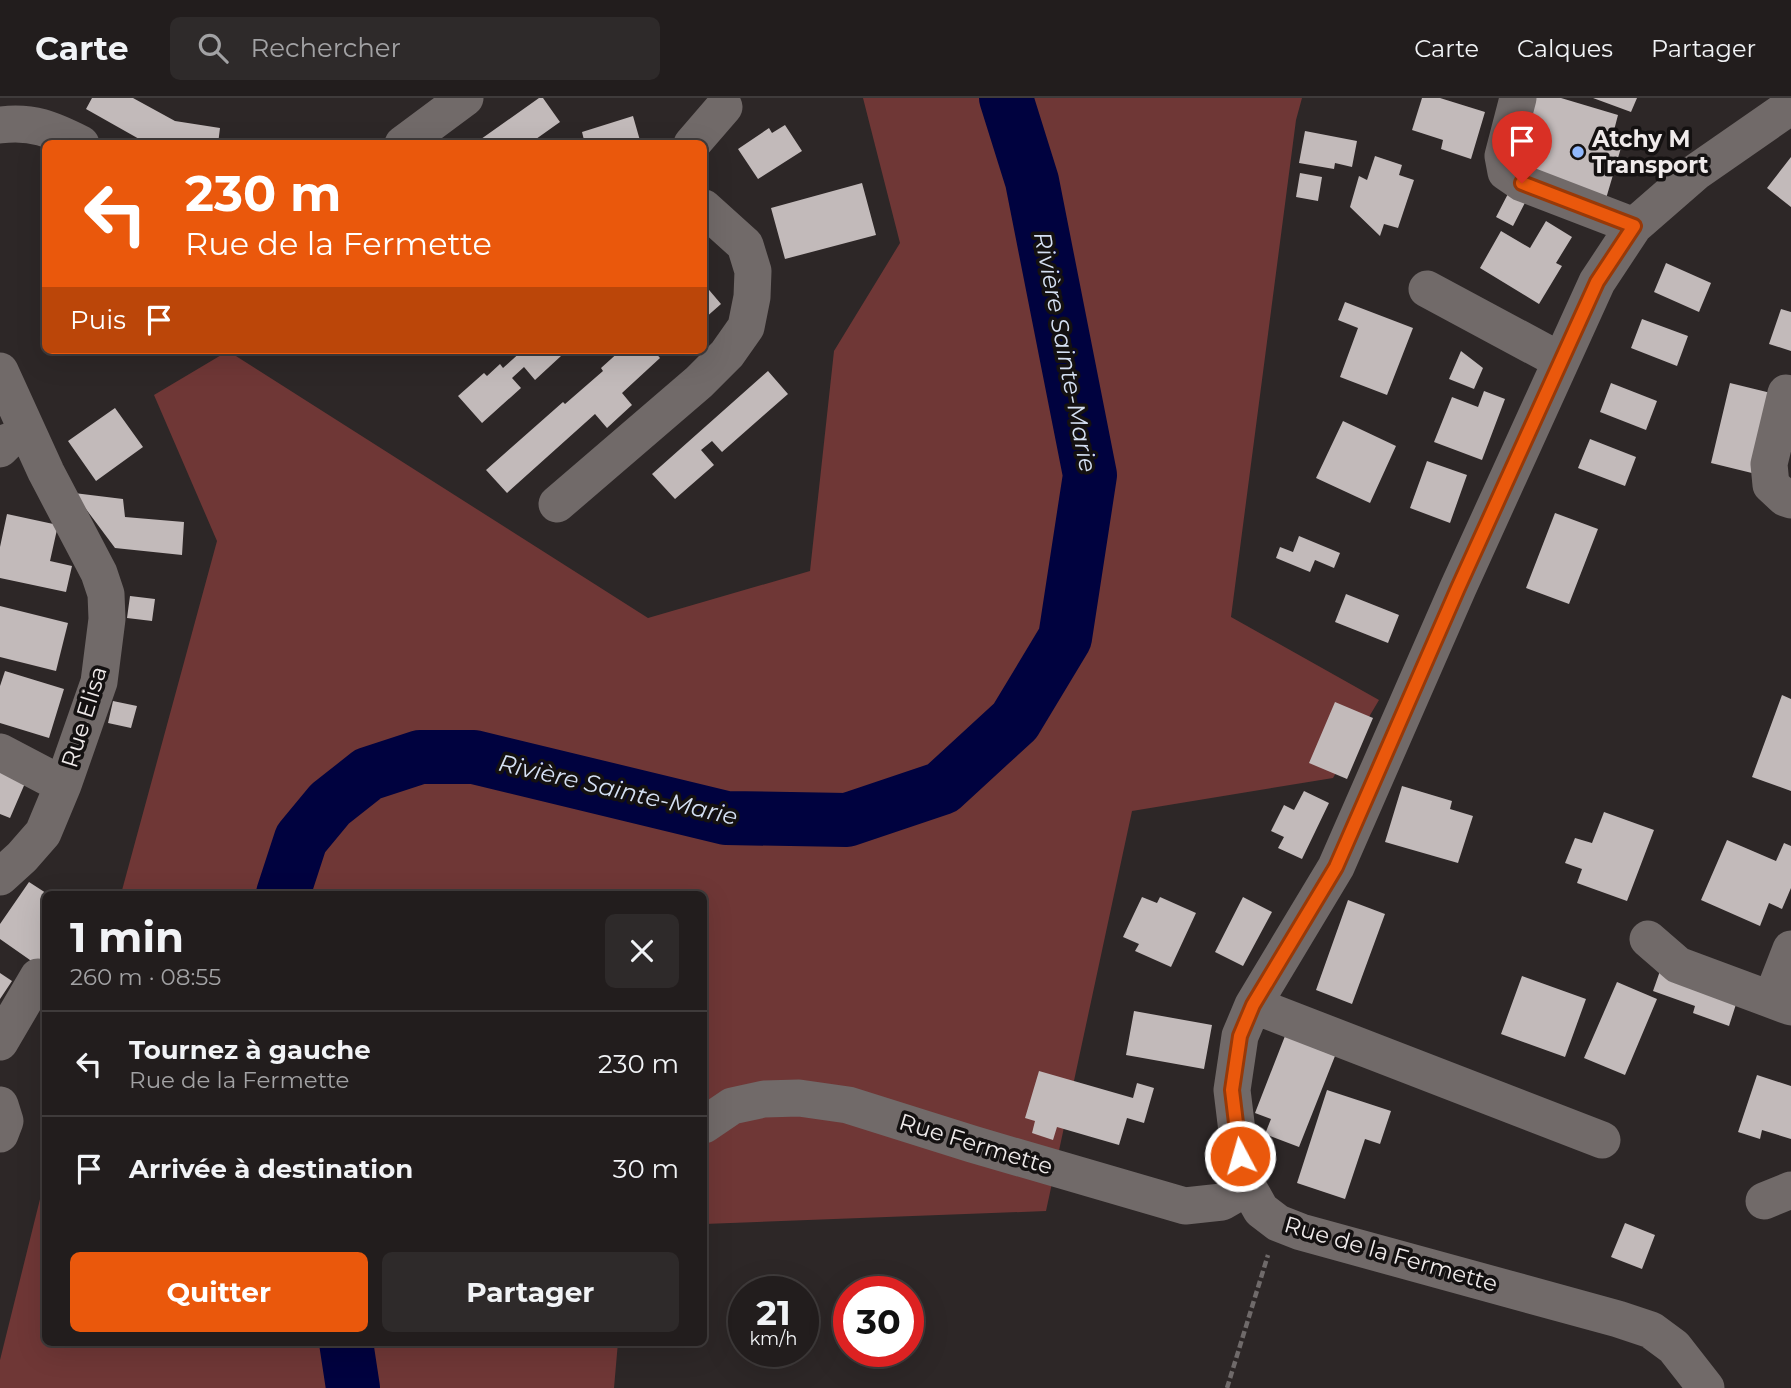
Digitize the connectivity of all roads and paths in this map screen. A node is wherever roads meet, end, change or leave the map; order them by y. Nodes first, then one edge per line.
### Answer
1 (466, 98) edge
2 (1518, 98) edge
3 (1791, 106) edge
4 (724, 107) dead end
5 (0, 125) edge
6 (73, 140) edge
7 (408, 140) edge
8 (695, 140) edge
9 (707, 211) edge
10 (1634, 226) junction
11 (1427, 289) dead end
12 (1561, 361) junction
13 (0, 371) edge
14 (1786, 393) dead end
15 (2, 442) edge
16 (46, 472) junction
17 (1791, 500) edge
18 (557, 504) dead end
19 (0, 752) edge
20 (63, 785) junction
21 (0, 877) edge
22 (1648, 939) dead end
23 (1791, 949) edge
24 (38, 977) dead end
25 (1781, 1003) edge
26 (1253, 1005) junction
27 (0, 1040) edge
28 (0, 1105) edge
29 (707, 1123) edge
30 (0, 1134) edge
31 (1602, 1140) dead end
32 (1248, 1187) junction
33 (1278, 1223) junction
34 (1227, 1388) edge
35 (1706, 1388) edge

1 - 7 street
2 - 10 street
3 - 10 street, Rue de la Fermette
4 - 8 street
5 - 6 street
9 - 18 street
10 - 12 street, Rue de la Fermette
11 - 12 street
12 - 26 street, Rue de la Fermette
13 - 16 street
14 - 17 street
15 - 16 street, Rue Elisa
16 - 20 street, Rue Elisa
19 - 20 street
20 - 21 street, Rue Elisa
22 - 25 street
23 - 25 street
24 - 27 street
26 - 31 street
26 - 32 street, Rue de la Fermette
28 - 30 street
29 - 32 street, Rue Fermette
32 - 33 street, Rue de la Fermette
33 - 34 path
33 - 35 street, Rue de la Fermette

